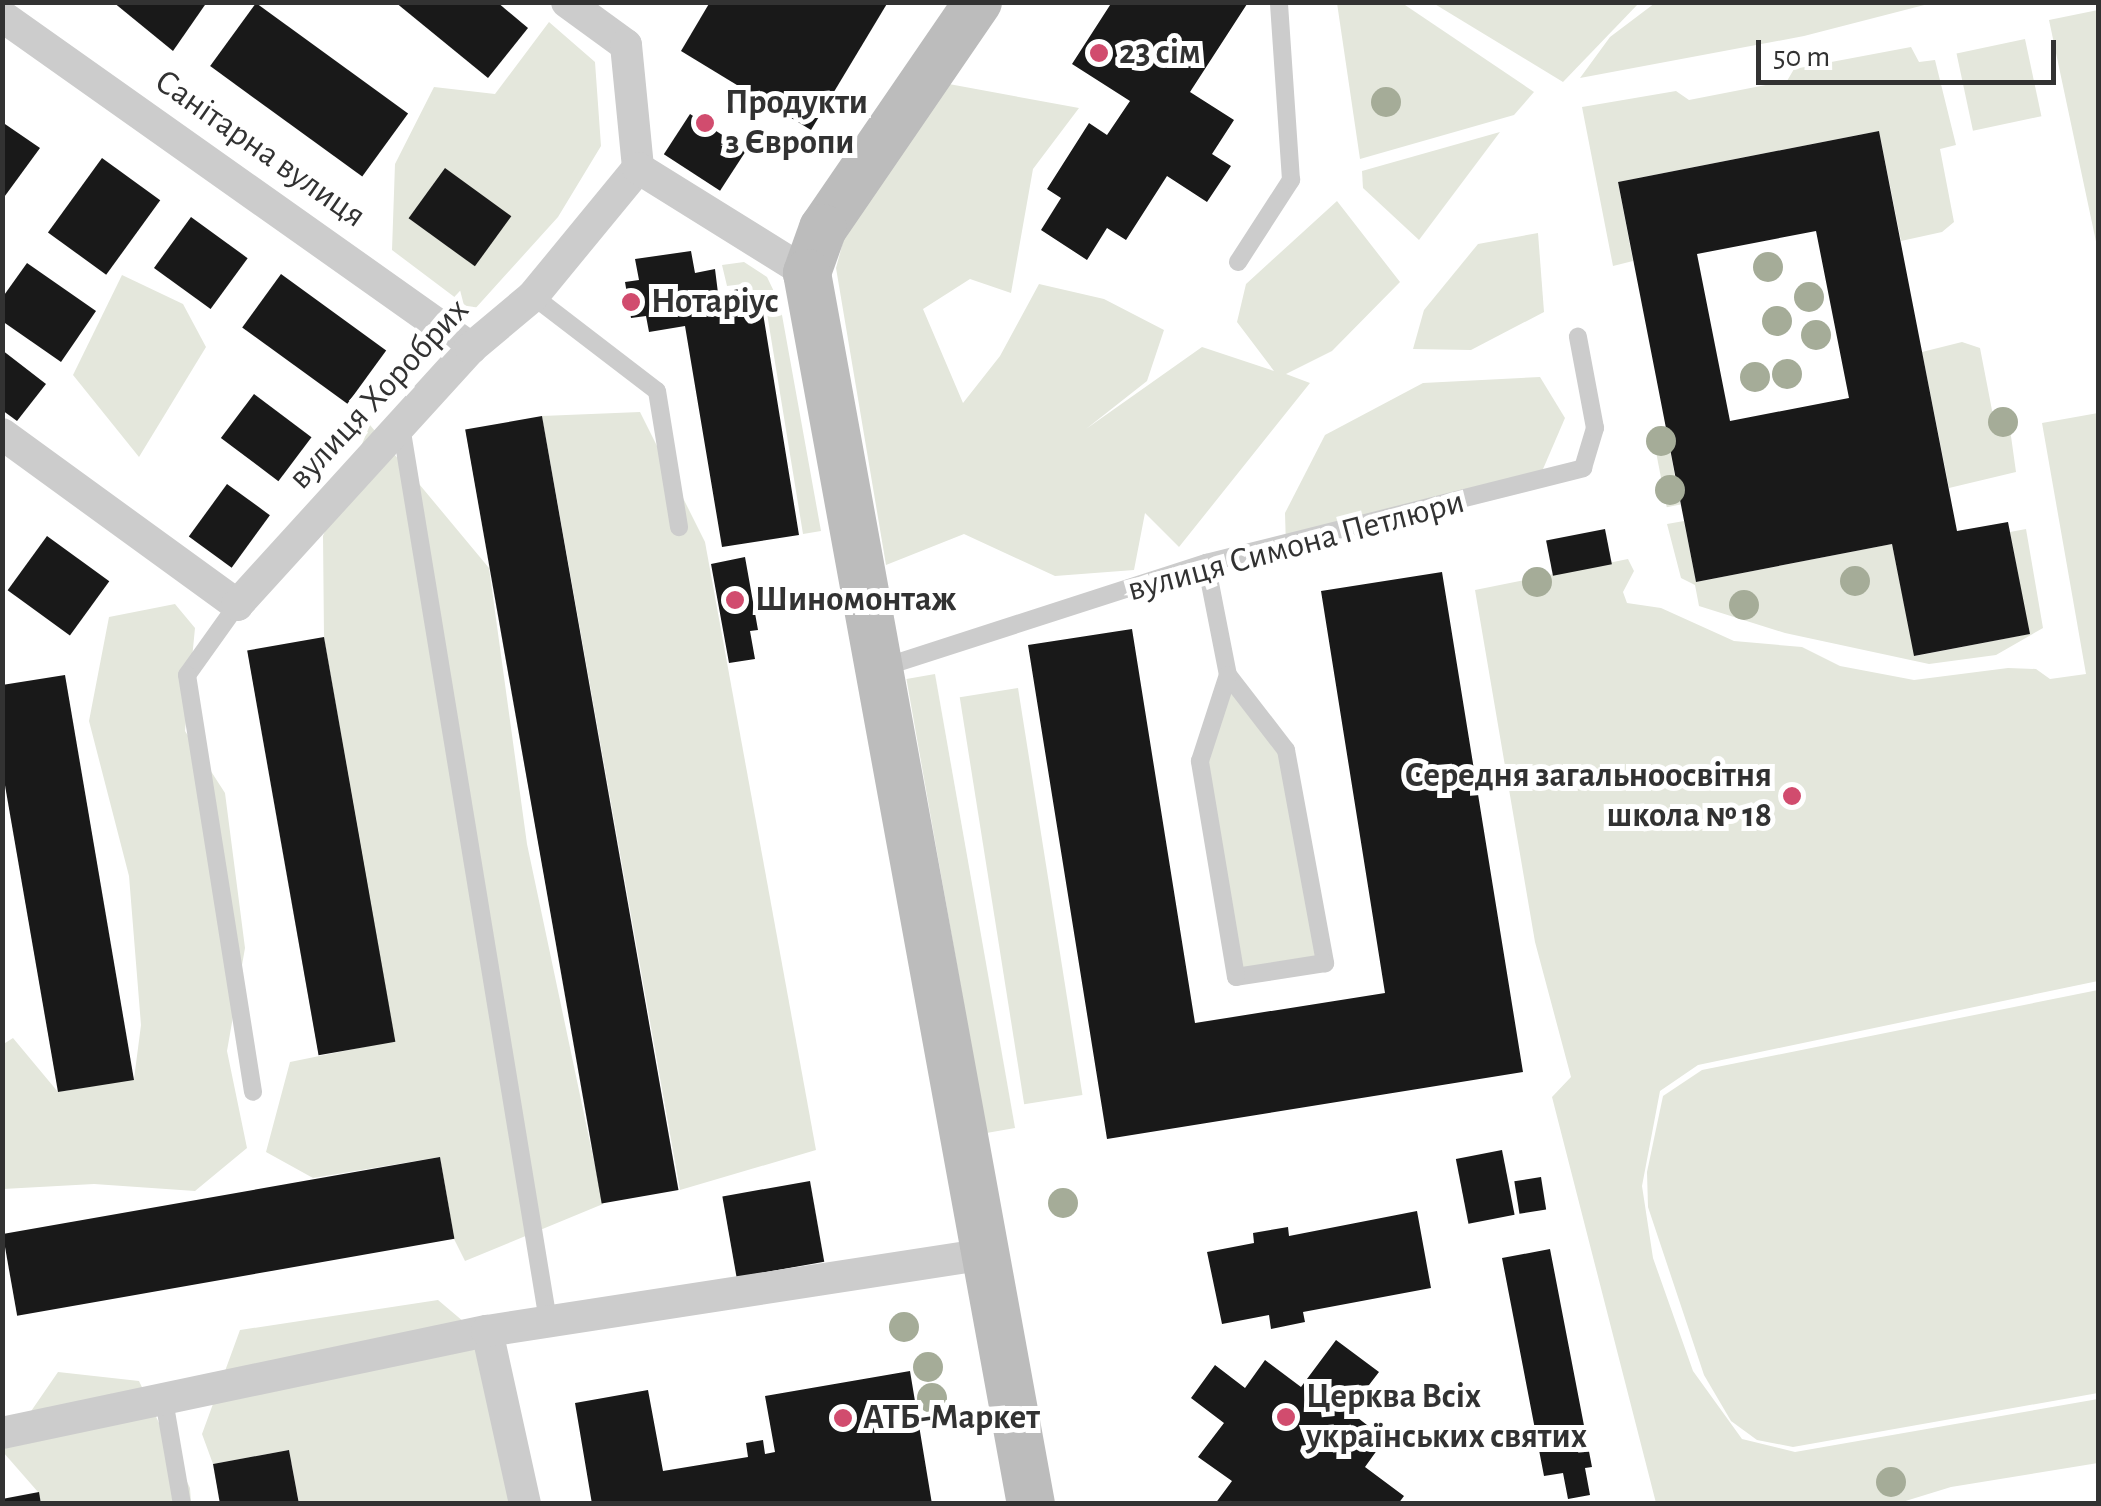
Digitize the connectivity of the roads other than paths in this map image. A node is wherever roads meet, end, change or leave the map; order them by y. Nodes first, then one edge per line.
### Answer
1 (568, 2) edge
2 (978, 2) edge
3 (1280, 2) edge
4 (2, 16) edge
5 (638, 168) junction
6 (1238, 262) dead end
7 (807, 273) junction
8 (533, 296) junction
9 (1578, 337) dead end
10 (471, 348) junction
11 (400, 426) junction
12 (2, 434) edge
13 (678, 527) dead end
14 (1206, 563) junction
15 (237, 605) junction
16 (881, 668) junction
17 (1228, 675) junction
18 (253, 1092) dead end
19 (986, 1254) junction
20 (548, 1321) junction
21 (487, 1331) junction
22 (164, 1400) junction
23 (2, 1433) edge
24 (182, 1504) edge
25 (525, 1504) edge
26 (1031, 1504) edge

1 - 5 street
2 - 7 street
3 - 6 lane
4 - 10 street, Санітарна вулиця
5 - 7 street
5 - 8 street, вулиця Хоробрих
7 - 16 street
8 - 10 street, вулиця Хоробрих
8 - 13 lane
9 - 14 lane, вулиця Симона Петлюри
10 - 11 street, вулиця Хоробрих
11 - 15 street, вулиця Хоробрих
11 - 20 lane
12 - 15 street
14 - 16 lane, вулиця Симона Петлюри
14 - 17 lane
15 - 18 lane
16 - 19 street
17 - 17 lane
19 - 20 street
19 - 26 street
20 - 21 street
21 - 22 street
21 - 25 street
22 - 23 street
22 - 24 lane

